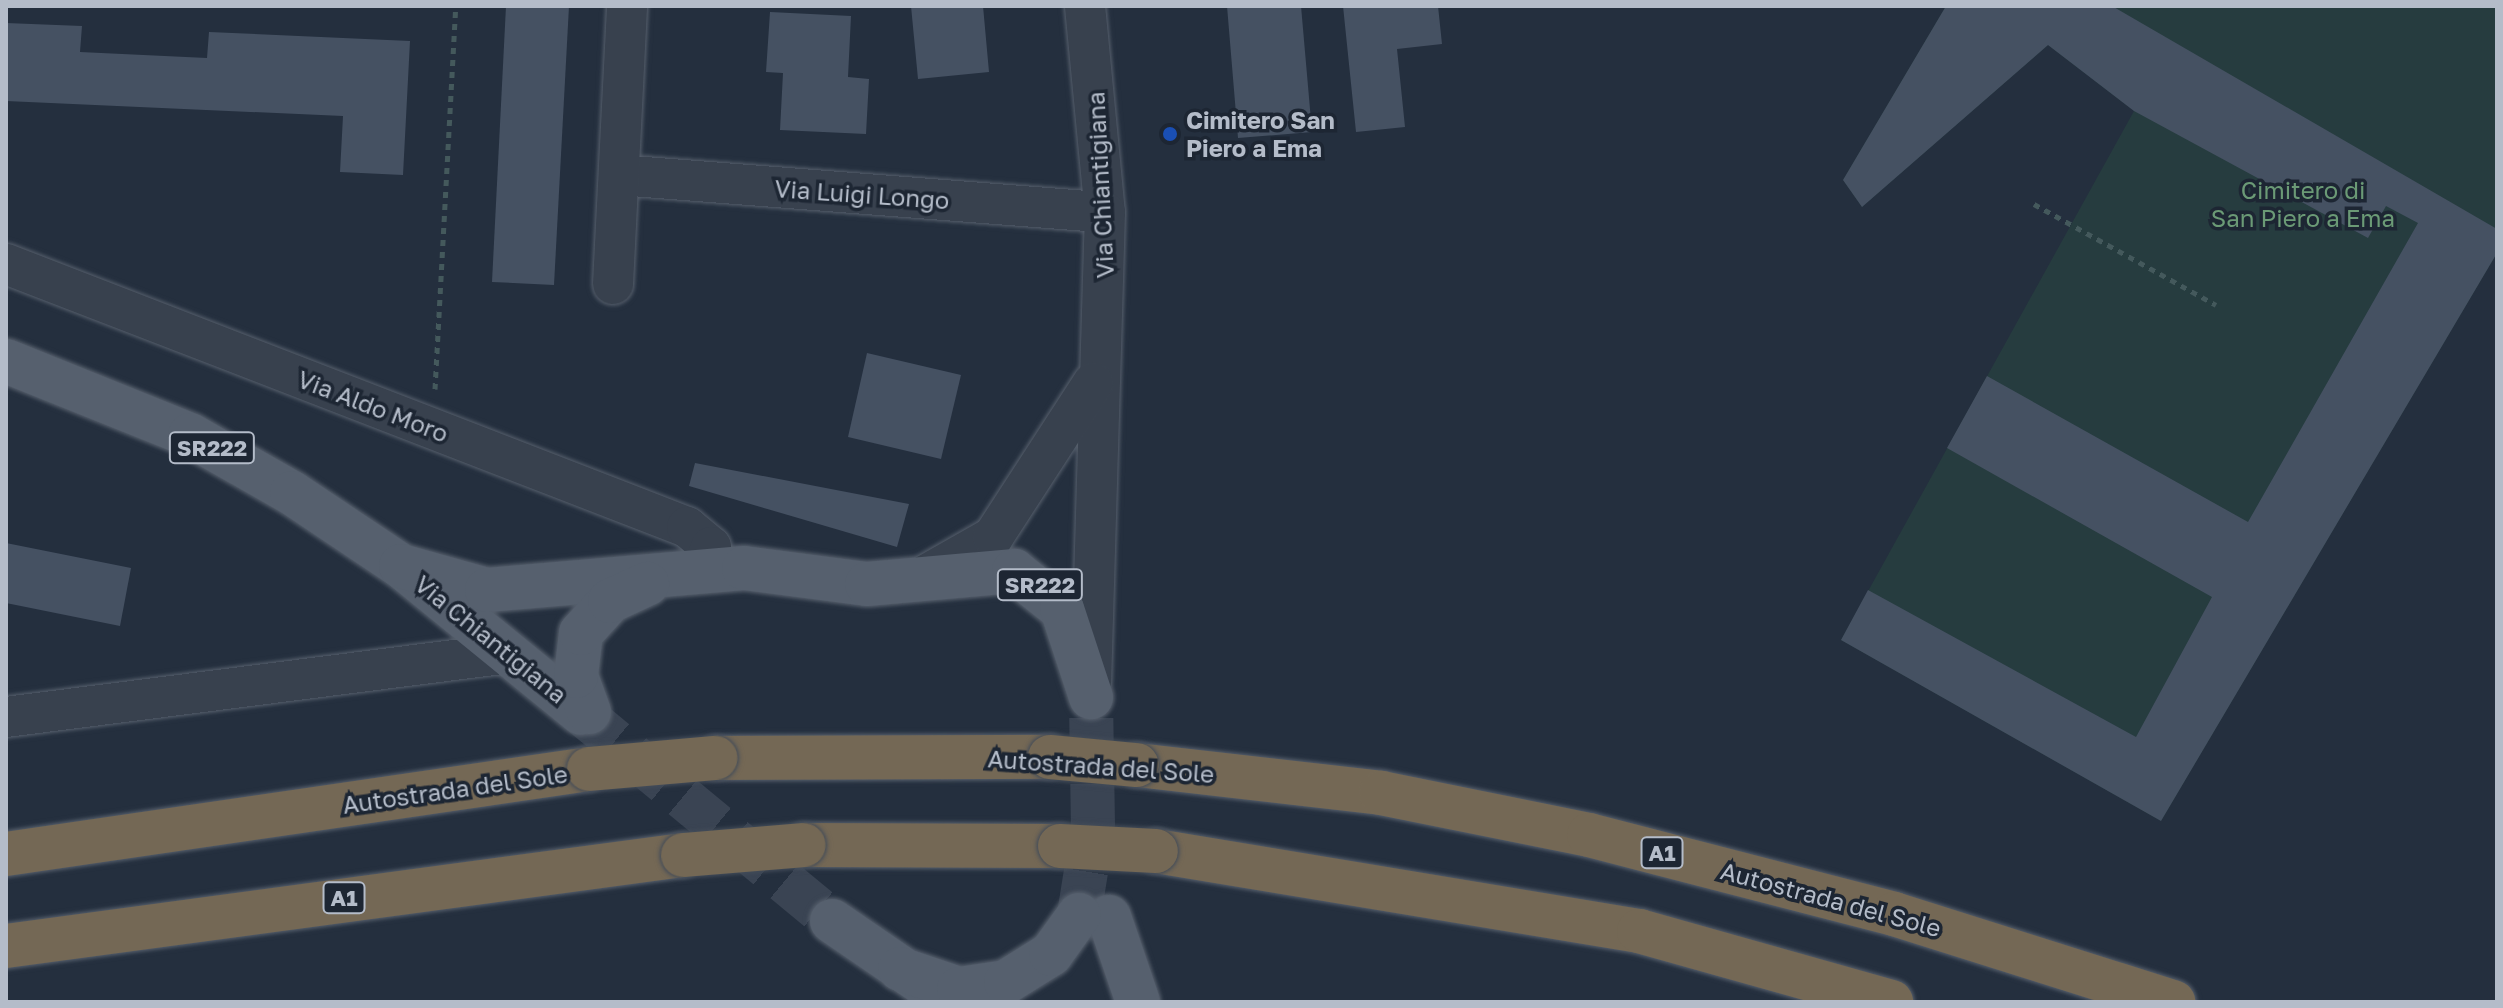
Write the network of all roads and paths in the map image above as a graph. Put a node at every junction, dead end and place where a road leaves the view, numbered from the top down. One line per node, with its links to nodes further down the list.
1 (456, 6): 12 (path)
2 (627, 6): 4 (street)
3 (1085, 6): 6 (street, Via Chiantigiana)
4 (619, 175): 6 (street, Via Luigi Longo); 8 (street)
5 (2034, 204): 9 (path)
6 (1105, 212): 11 (street, Via Chiantigiana)
7 (6, 264): 12 (street, Via Aldo Moro)
8 (613, 284)
9 (2216, 305)
10 (6, 361): 13 (main road, Via Chiantigiana / SR222)
11 (1100, 365): 15 (street, Via Chiantigiana); 17 (street, Via Chiantigiana)
12 (433, 430): 14 (street, Via Aldo Moro)
13 (401, 566): 14 (main road, Via Chiantigiana / SR222); 16 (main road, Via Chiantigiana / SR222)
14 (691, 570): 15 (main road, Via Chiantigiana / SR222); 16 (main road, Via Chiantigiana / SR222)
15 (917, 579): 17 (main road, Via Chiantigiana / SR222)
16 (509, 653): 18 (street)
17 (1091, 697)
18 (6, 717)
19 (6, 854): 26 (highway, Autostrada del Sole / A1, bridge)
20 (832, 921): 22 (main road)
21 (6, 946): 25 (highway, A1, bridge)
22 (913, 985): 23 (main road); 24 (main road)
23 (953, 1002)
24 (1138, 1002)
25 (1891, 1002)
26 (2173, 1002)

